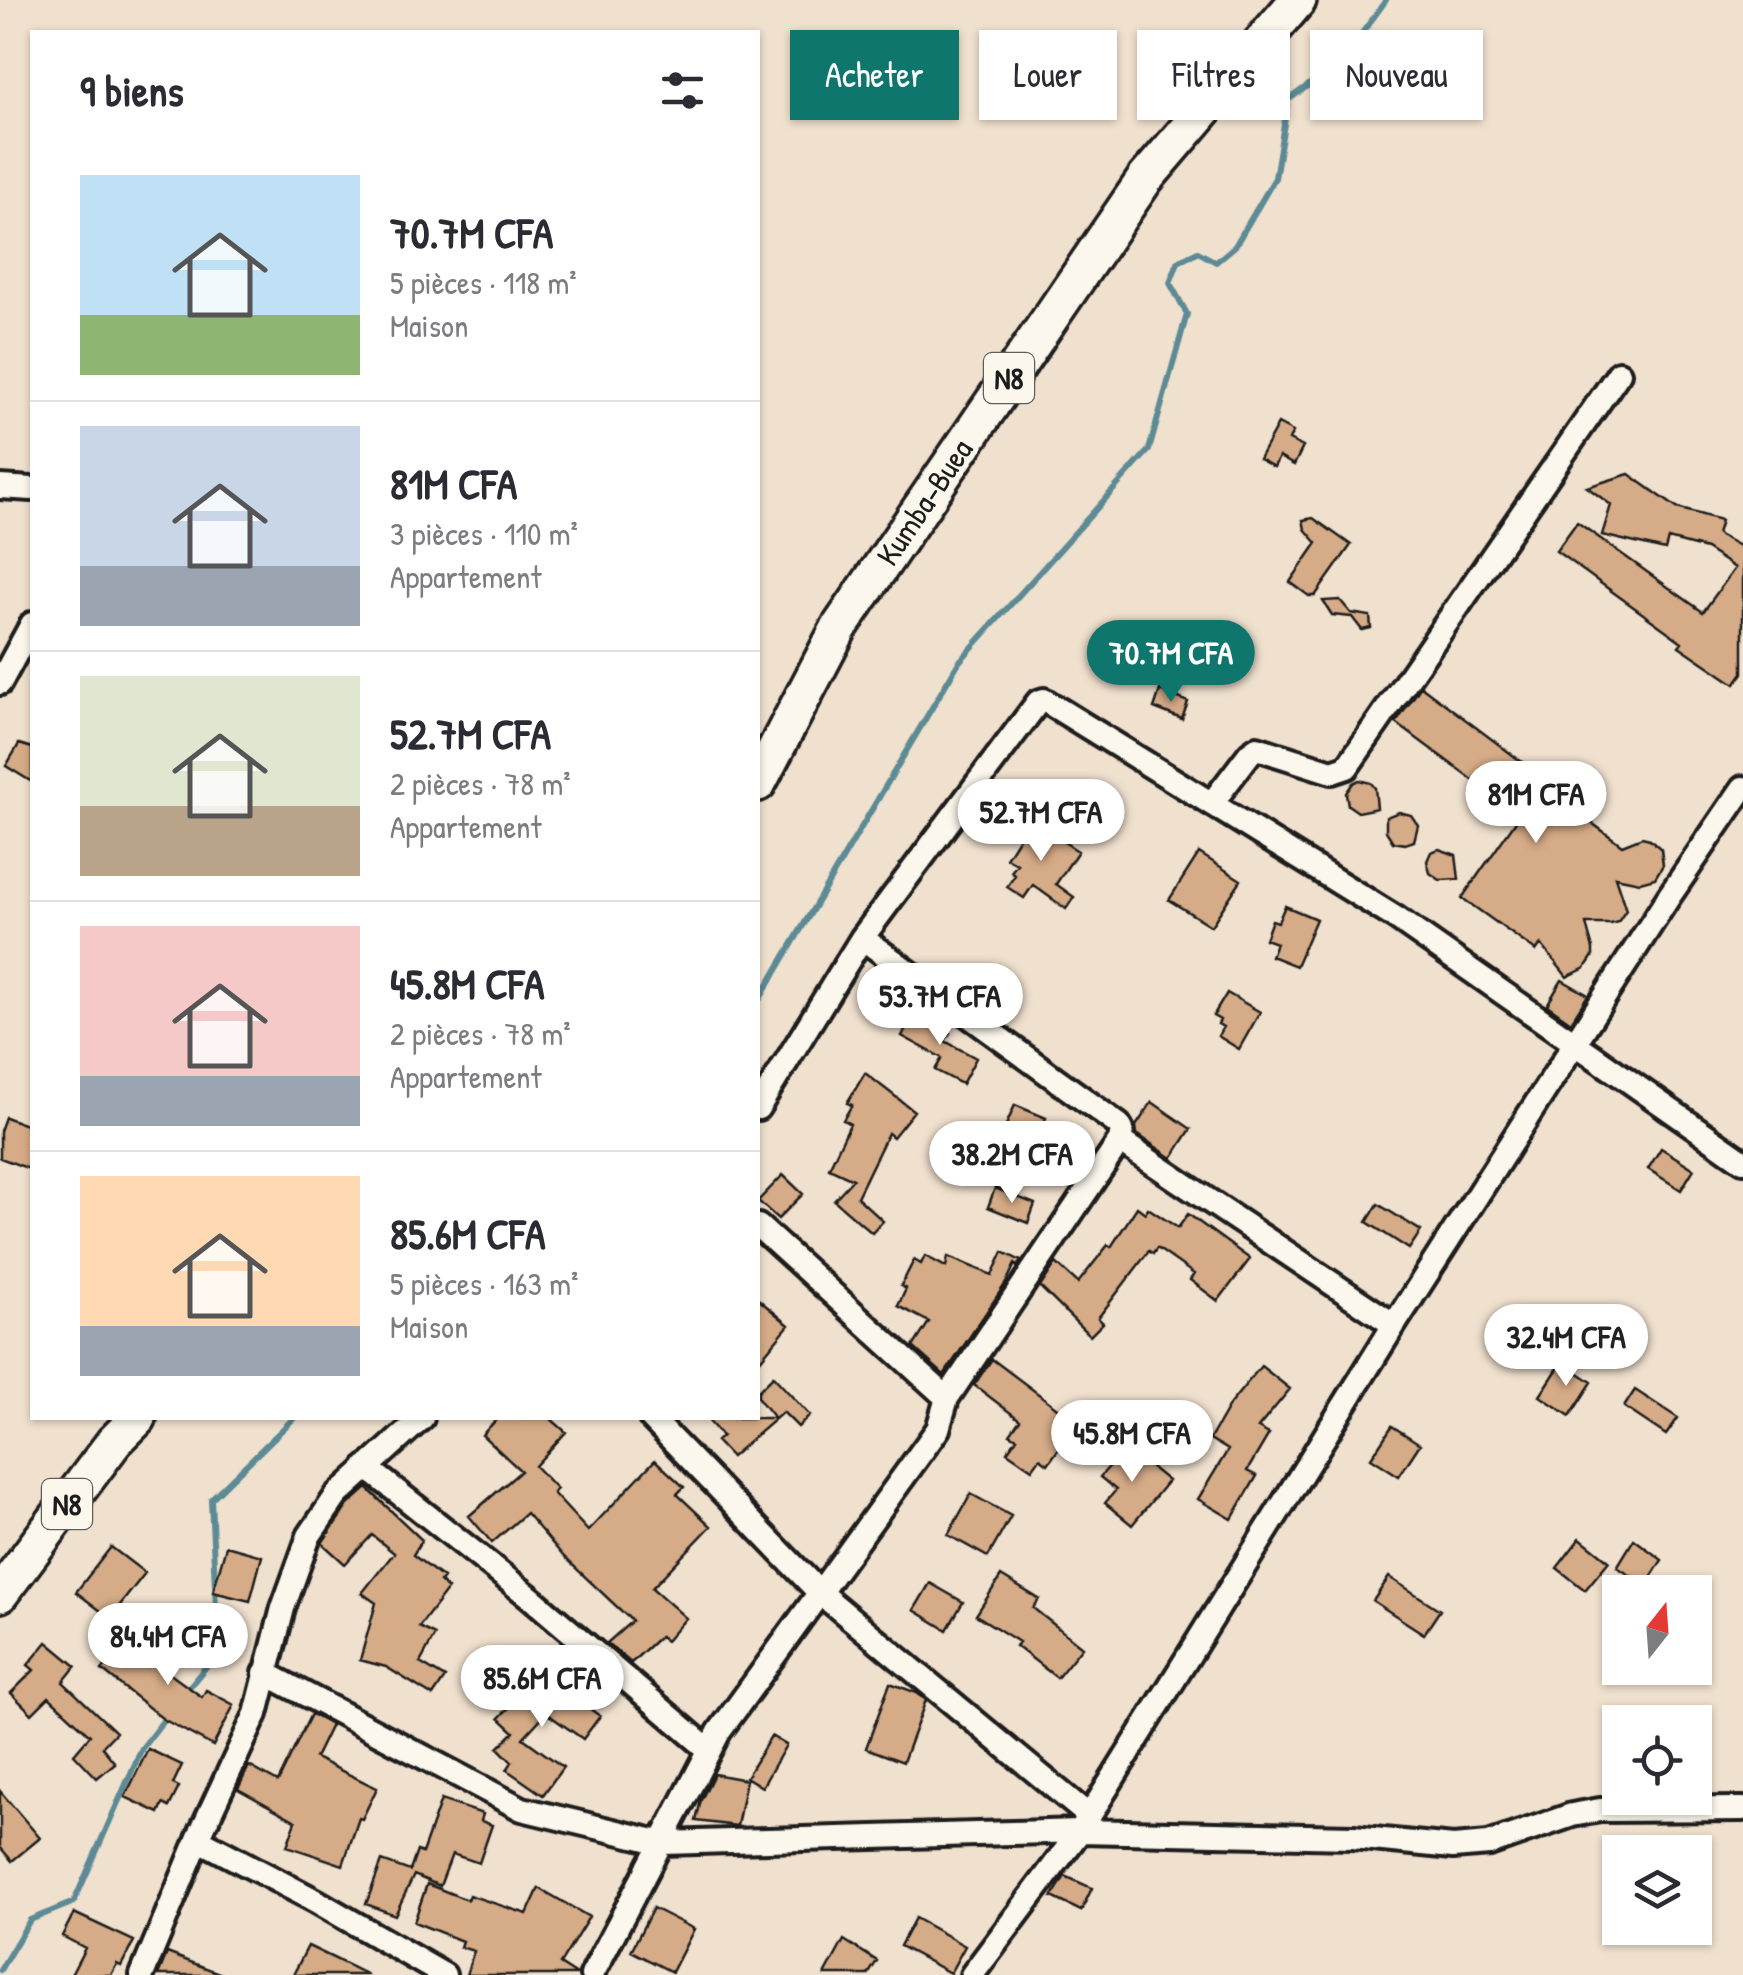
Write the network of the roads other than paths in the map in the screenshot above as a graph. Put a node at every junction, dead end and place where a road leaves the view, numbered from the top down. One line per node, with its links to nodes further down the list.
1 (1298, 0): 7 (highway, Kumba-Buea / N8)
2 (1619, 373): 9 (street)
3 (0, 487): 4 (street)
4 (30, 489)
5 (30, 628): 6 (street)
6 (0, 683)
7 (760, 779)
8 (1743, 788): 11 (street)
9 (1212, 803): 10 (street); 11 (street)
10 (862, 938): 12 (street); 13 (street)
11 (1576, 1042): 14 (street); 16 (street)
12 (760, 1105)
13 (1120, 1141): 16 (street); 17 (street)
14 (1743, 1160)
15 (760, 1228): 17 (street)
16 (1394, 1325): 27 (street)
17 (948, 1398): 22 (street)
18 (136, 1420): 23 (highway, N8)
19 (420, 1420): 21 (street)
20 (652, 1420): 22 (street)
21 (366, 1467): 24 (street); 25 (street)
22 (820, 1593): 25 (street); 27 (street)
23 (0, 1594)
24 (265, 1673): 28 (street); 29 (street)
25 (708, 1749): 29 (street)
26 (1743, 1809): 27 (street)
27 (1084, 1824): 29 (street); 33 (street)
28 (198, 1839): 30 (street); 31 (street)
29 (663, 1843): 32 (street)
30 (142, 1975)
31 (444, 1975)
32 (592, 1975)
33 (972, 1975)

